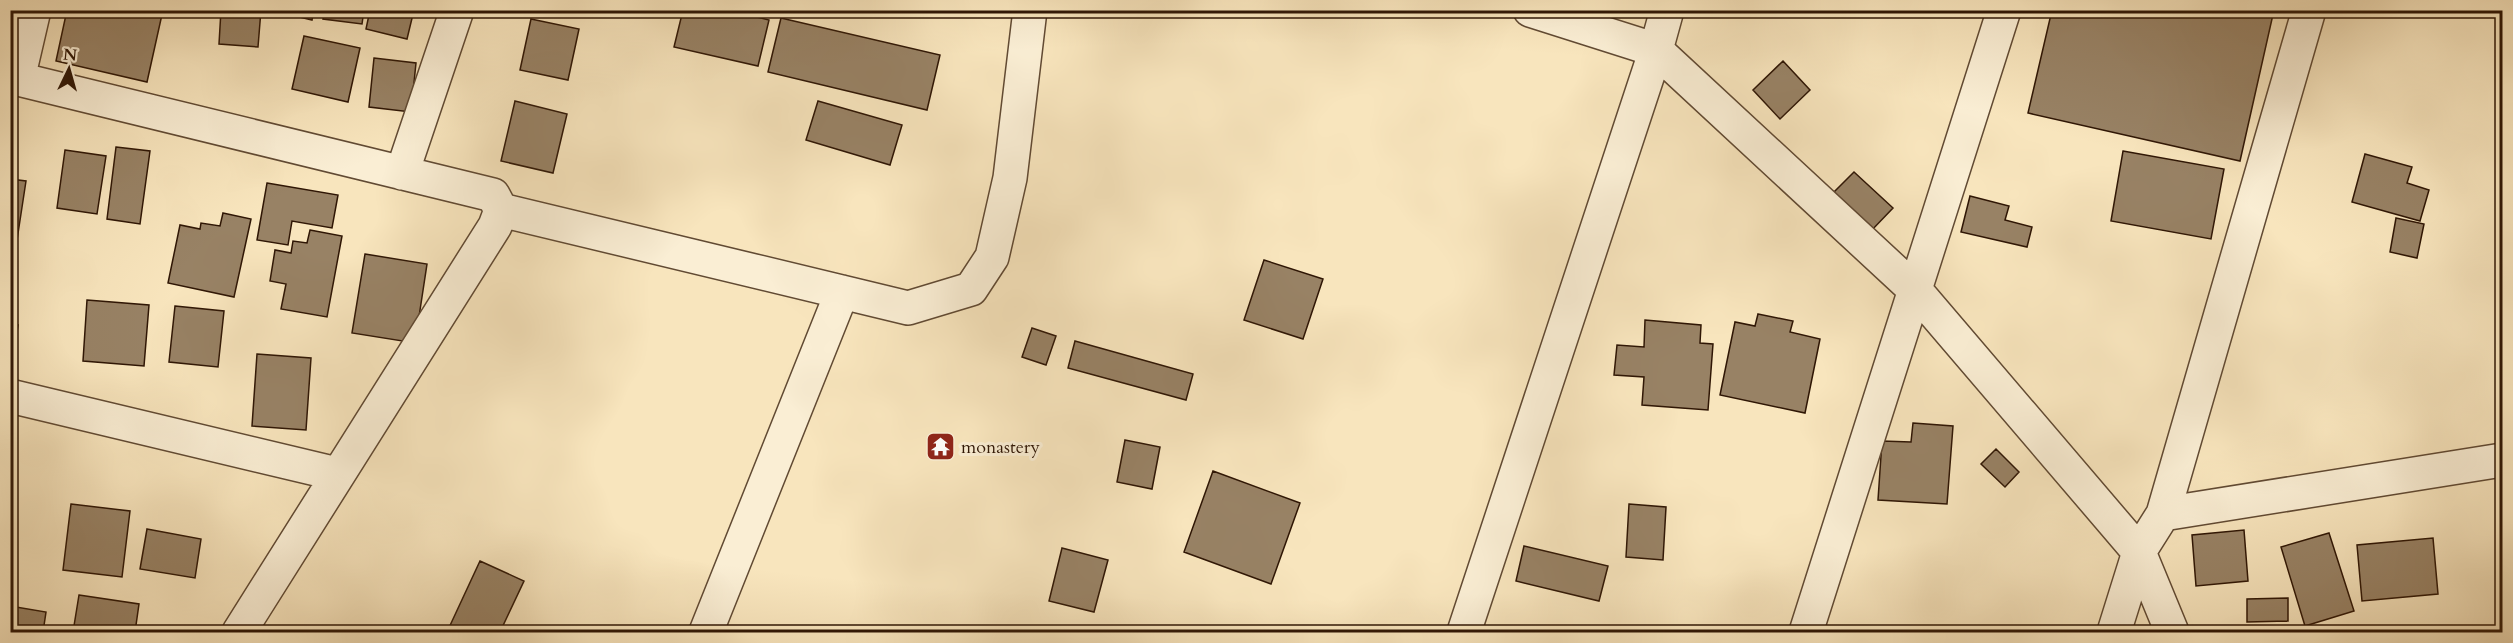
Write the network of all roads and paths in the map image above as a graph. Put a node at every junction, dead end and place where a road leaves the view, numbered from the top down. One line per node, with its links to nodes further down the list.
1 (34, 10): 9 (street)
2 (457, 10): 10 (street)
3 (1030, 10): 13 (street)
4 (1530, 10): 8 (street)
5 (1667, 10): 8 (street)
6 (2004, 10): 12 (street)
7 (2308, 10): 17 (street)
8 (1656, 50): 12 (street); 21 (street)
9 (14, 78): 10 (street)
10 (402, 173): 11 (street)
11 (501, 210): 13 (street); 16 (street)
12 (1916, 291): 18 (street); 22 (street)
13 (842, 292): 20 (street)
14 (10, 396): 16 (street)
15 (2502, 460): 17 (street)
16 (337, 474): 19 (street)
17 (2163, 514): 18 (street)
18 (2139, 552): 23 (street); 24 (street)
19 (239, 633)
20 (706, 633)
21 (1464, 633)
22 (1806, 633)
23 (2114, 633)
24 (2172, 633)

